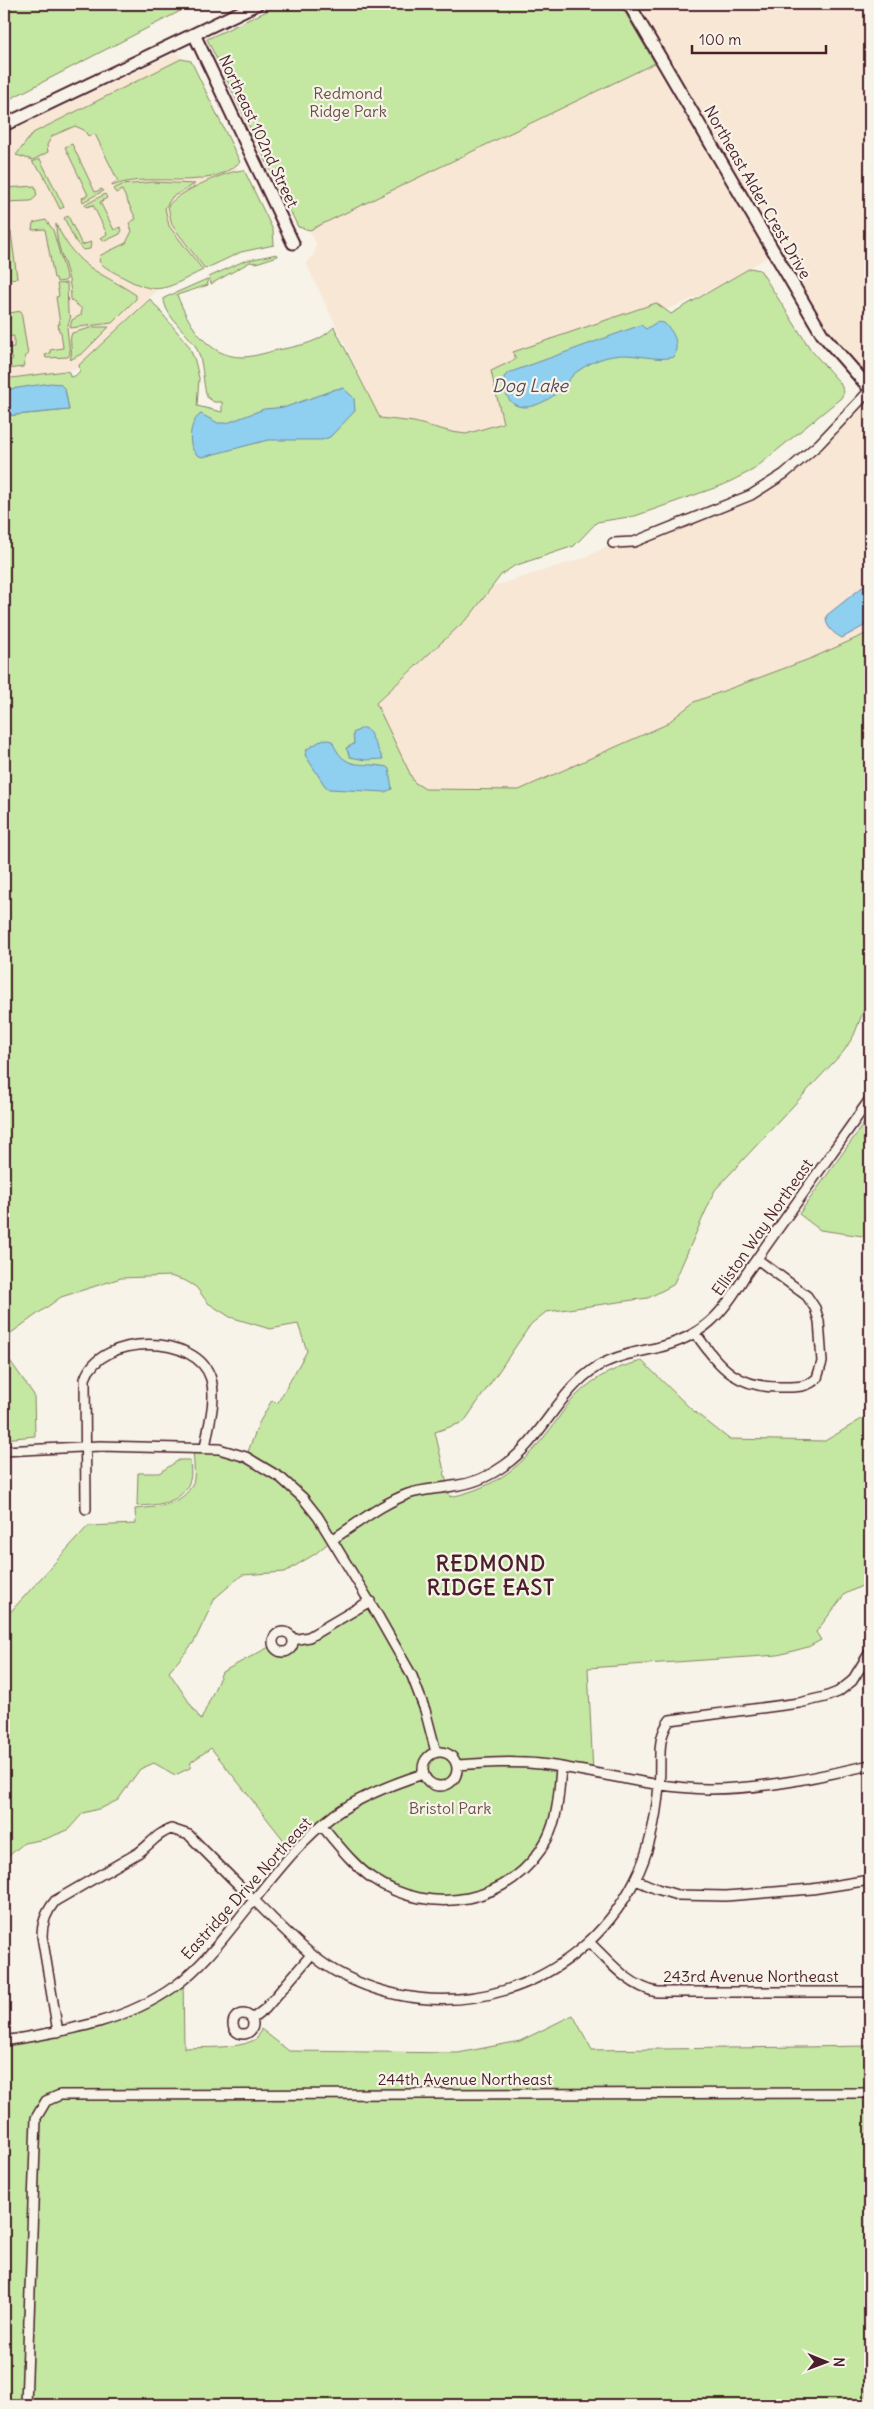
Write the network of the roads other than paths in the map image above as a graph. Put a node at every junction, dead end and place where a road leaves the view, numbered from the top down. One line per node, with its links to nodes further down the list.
1 (257, 4): 3 (street)
2 (629, 4): 6 (street, Northeast Alder Crest Drive)
3 (194, 34): 4 (street); 5 (street, Northeast 102nd Street)
4 (4, 125)
5 (293, 243)
6 (870, 389): 7 (street)
7 (613, 543)
8 (870, 1099): 9 (street, Elliston Way Northeast)
9 (757, 1259): 10 (street, Elliston Way Northeast); 10 (street)
10 (696, 1334): 15 (street, Elliston Way Northeast)
11 (85, 1447): 12 (street); 12 (street); 13 (street); 14 (street)
12 (204, 1448): 15 (street)
13 (4, 1451)
14 (86, 1508)
15 (333, 1539): 16 (street)
16 (370, 1601): 17 (street); 19 (street)
17 (293, 1640)
18 (870, 1652): 24 (street)
19 (436, 1752): 21 (street); 23 (street)
20 (870, 1765): 24 (street)
21 (457, 1766): 22 (street); 23 (street)
22 (561, 1768): 24 (street); 25 (street)
23 (423, 1774): 25 (street, Eastridge Drive Northeast)
24 (660, 1784): 26 (street)
25 (322, 1826): 28 (street, Eastridge Drive Northeast)
26 (636, 1880): 27 (street); 29 (street)
27 (870, 1880)
28 (254, 1900): 30 (street); 33 (street, Eastridge Drive Northeast); 33 (street)
29 (589, 1942): 30 (street); 31 (street, 243rd Avenue Northeast)
30 (311, 1955): 32 (street)
31 (870, 1992)
32 (252, 2019)
33 (58, 2032): 34 (street, Eastridge Drive Northeast)
34 (4, 2041)
35 (870, 2093): 36 (street, 244th Avenue Northeast)
36 (26, 2405)

